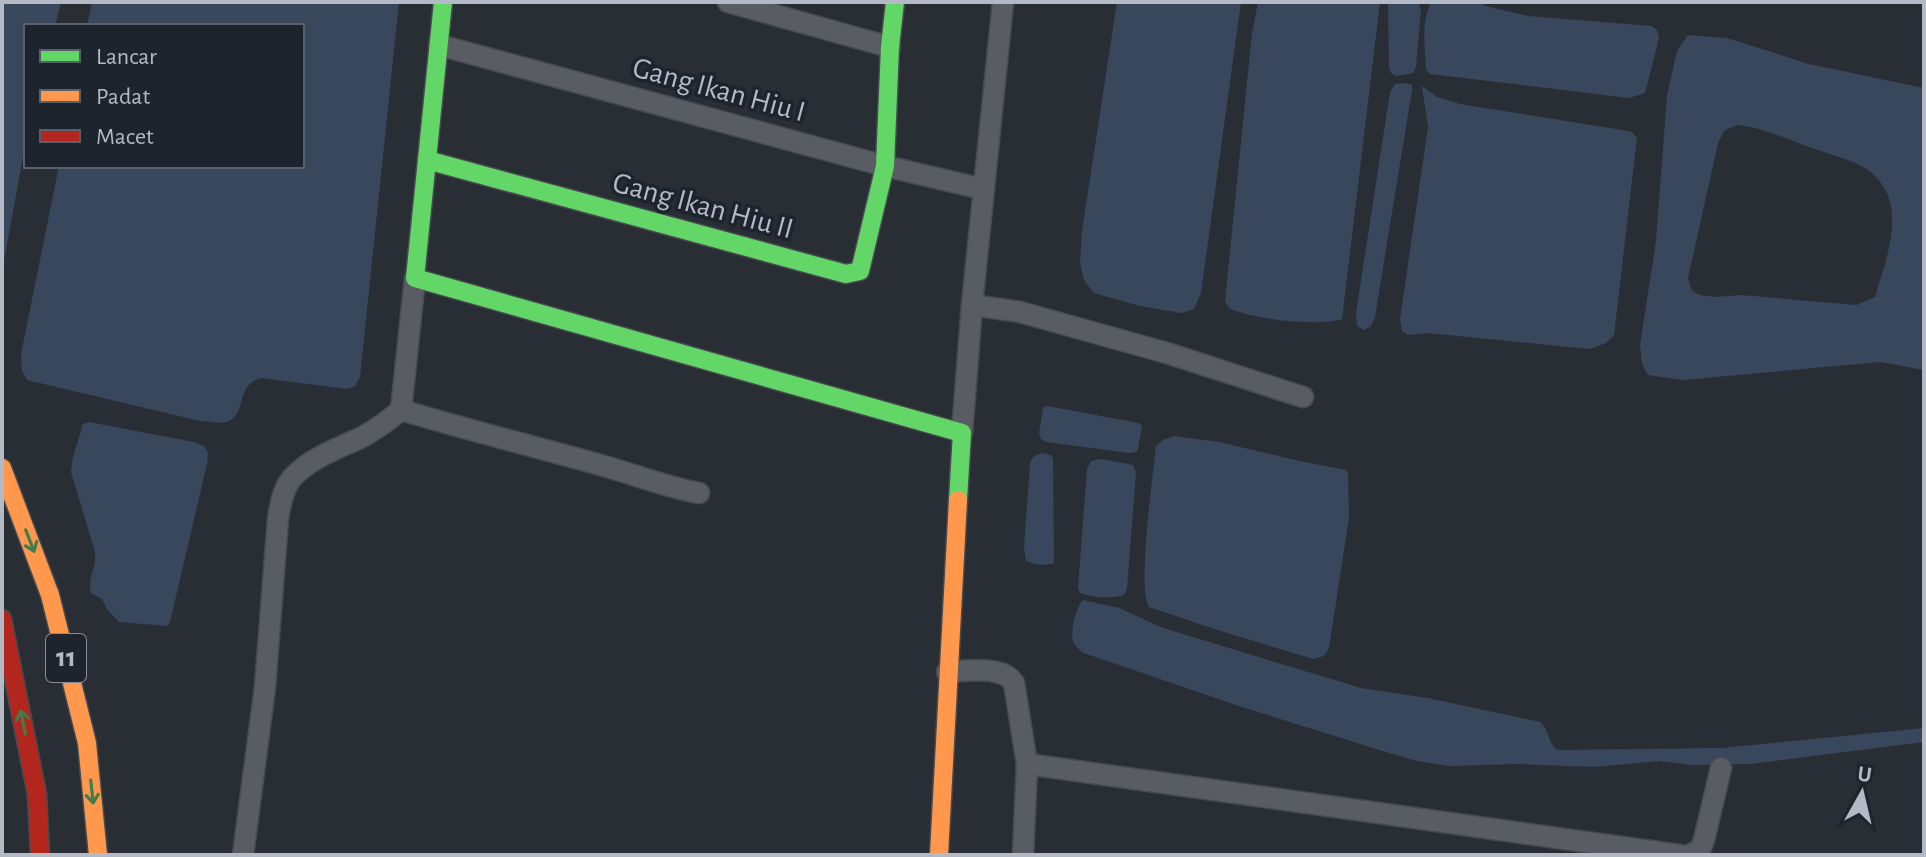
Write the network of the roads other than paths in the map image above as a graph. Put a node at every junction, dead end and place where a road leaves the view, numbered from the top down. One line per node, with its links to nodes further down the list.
1 (443, 2): 5 (main road)
2 (728, 2): 6 (street)
3 (895, 2): 6 (main road)
4 (1003, 2): 9 (street)
5 (439, 45): 7 (main road); 8 (street, Gang Ikan Hiu I)
6 (890, 47): 8 (main road)
7 (427, 160): 8 (main road, Gang Ikan Hiu II); 10 (main road)
8 (885, 166): 9 (street, Gang Ikan Hiu I)
9 (983, 189): 11 (street)
10 (415, 278): 13 (street); 14 (main road)
11 (972, 305): 12 (street); 14 (street)
12 (1303, 397)
13 (401, 410): 16 (street); 23 (street)
14 (962, 433): 18 (main road)
15 (2, 468): 22 (main road, 11, one-way to 22)
16 (699, 493)
17 (2, 619): 21 (main road, 11, one-way to 17)
18 (947, 672): 19 (street); 24 (main road)
19 (1027, 764): 25 (street); 26 (street)
20 (1721, 768): 27 (street)
21 (40, 855)
22 (98, 855)
23 (243, 855)
24 (939, 855)
25 (1023, 855)
26 (1679, 855)
27 (1689, 855)

